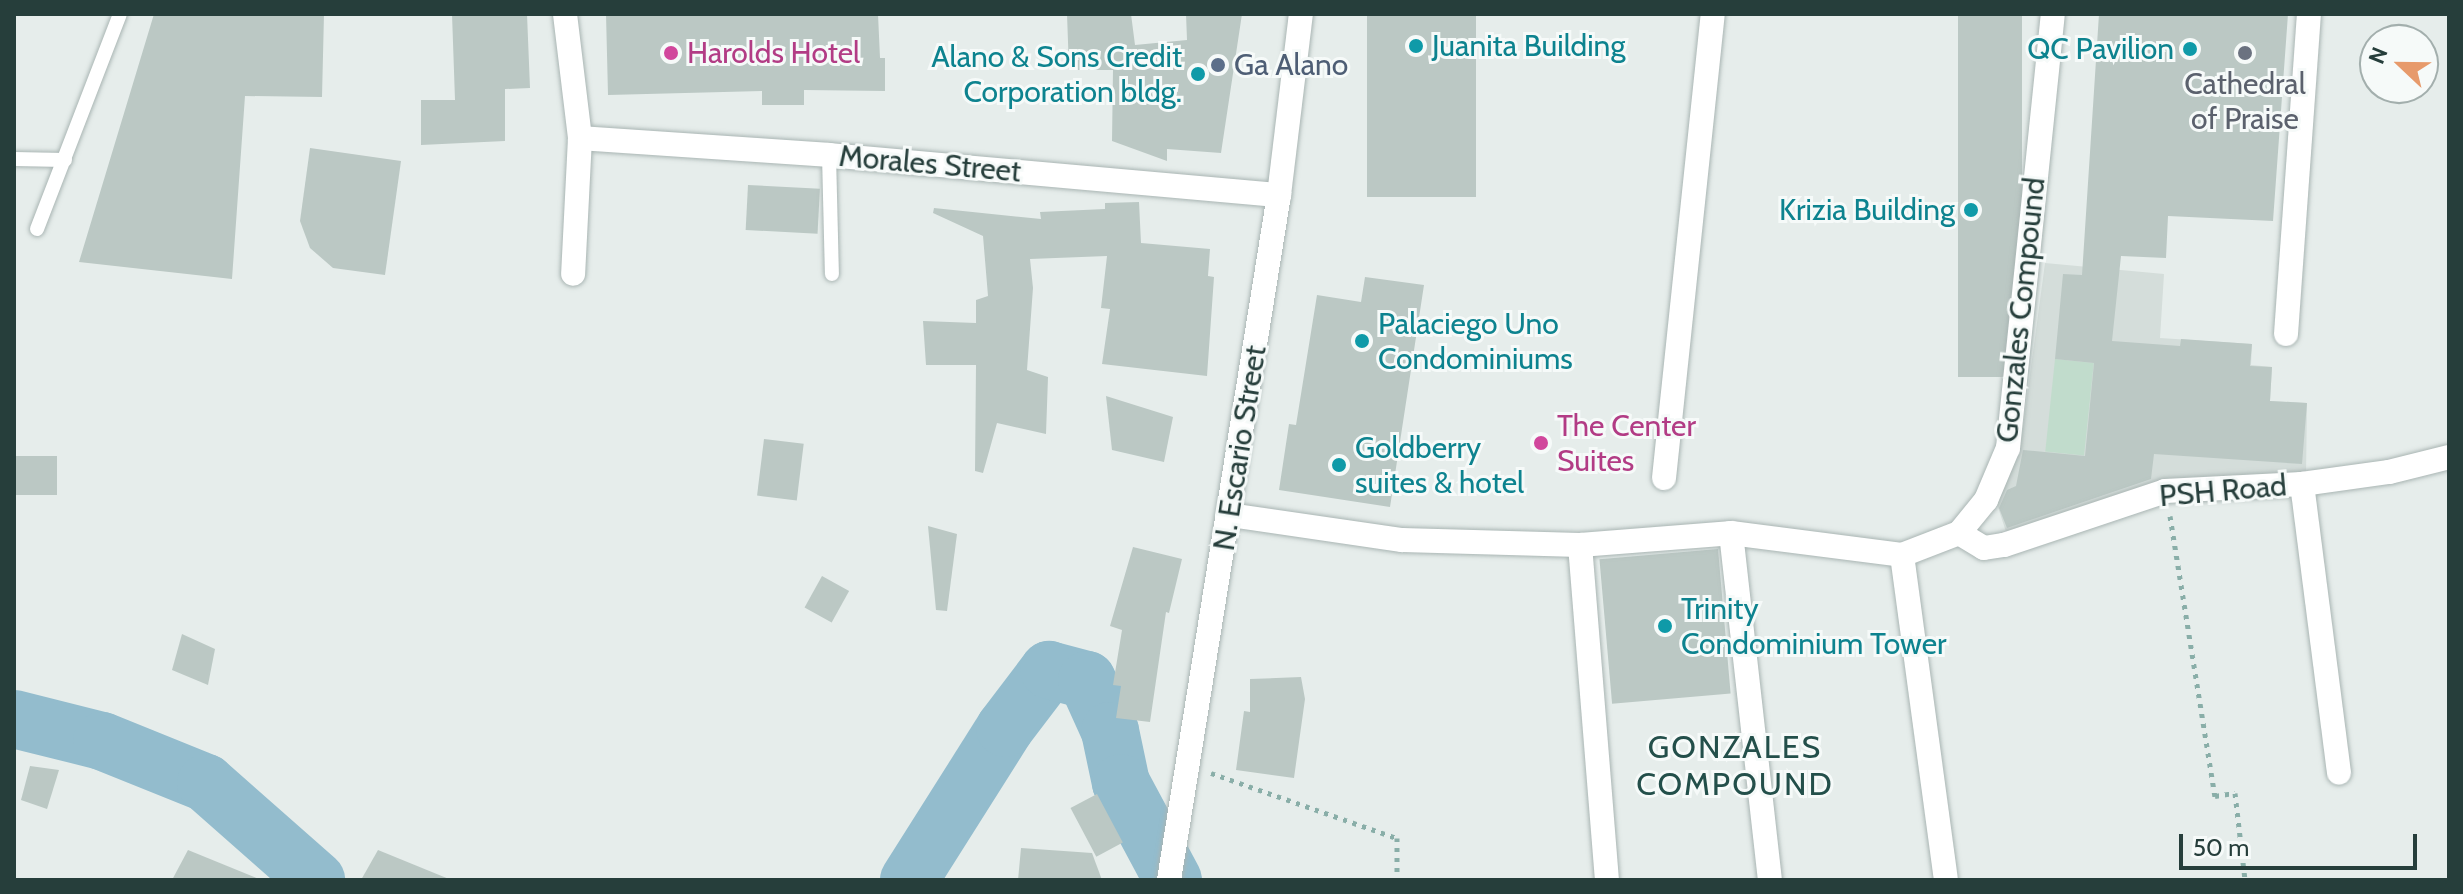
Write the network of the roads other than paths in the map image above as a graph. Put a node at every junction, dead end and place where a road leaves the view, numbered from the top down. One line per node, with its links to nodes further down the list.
1 (120, 14): 10 (lane)
2 (565, 14): 7 (street)
3 (1301, 14): 11 (street, N. Escario Street)
4 (1713, 14): 17 (street)
5 (2053, 14): 21 (street, Gonzales Compound)
6 (2309, 14): 15 (street)
7 (580, 138): 8 (street, Morales Street); 13 (street)
8 (829, 155): 11 (street, Morales Street); 14 (lane)
9 (14, 159): 10 (lane)
10 (65, 160): 12 (lane)
11 (1279, 195): 19 (street, N. Escario Street)
12 (37, 229)
13 (573, 274)
14 (832, 274)
15 (2286, 334)
16 (2449, 457): 18 (street, PSH Road)
17 (1664, 478)
18 (2302, 484): 21 (street, PSH Road); 24 (street)
19 (1230, 515): 22 (street, Gonzales Compound); 25 (street, N. Escario Street)
20 (1731, 533): 22 (street, Gonzales Compound); 23 (street, Gonzales Compound); 27 (street)
21 (1959, 533): 23 (street, Gonzales Compound)
22 (1580, 545): 26 (street)
23 (1902, 555): 28 (street)
24 (2339, 773)
25 (1169, 880)
26 (1607, 880)
27 (1770, 880)
28 (1946, 880)

